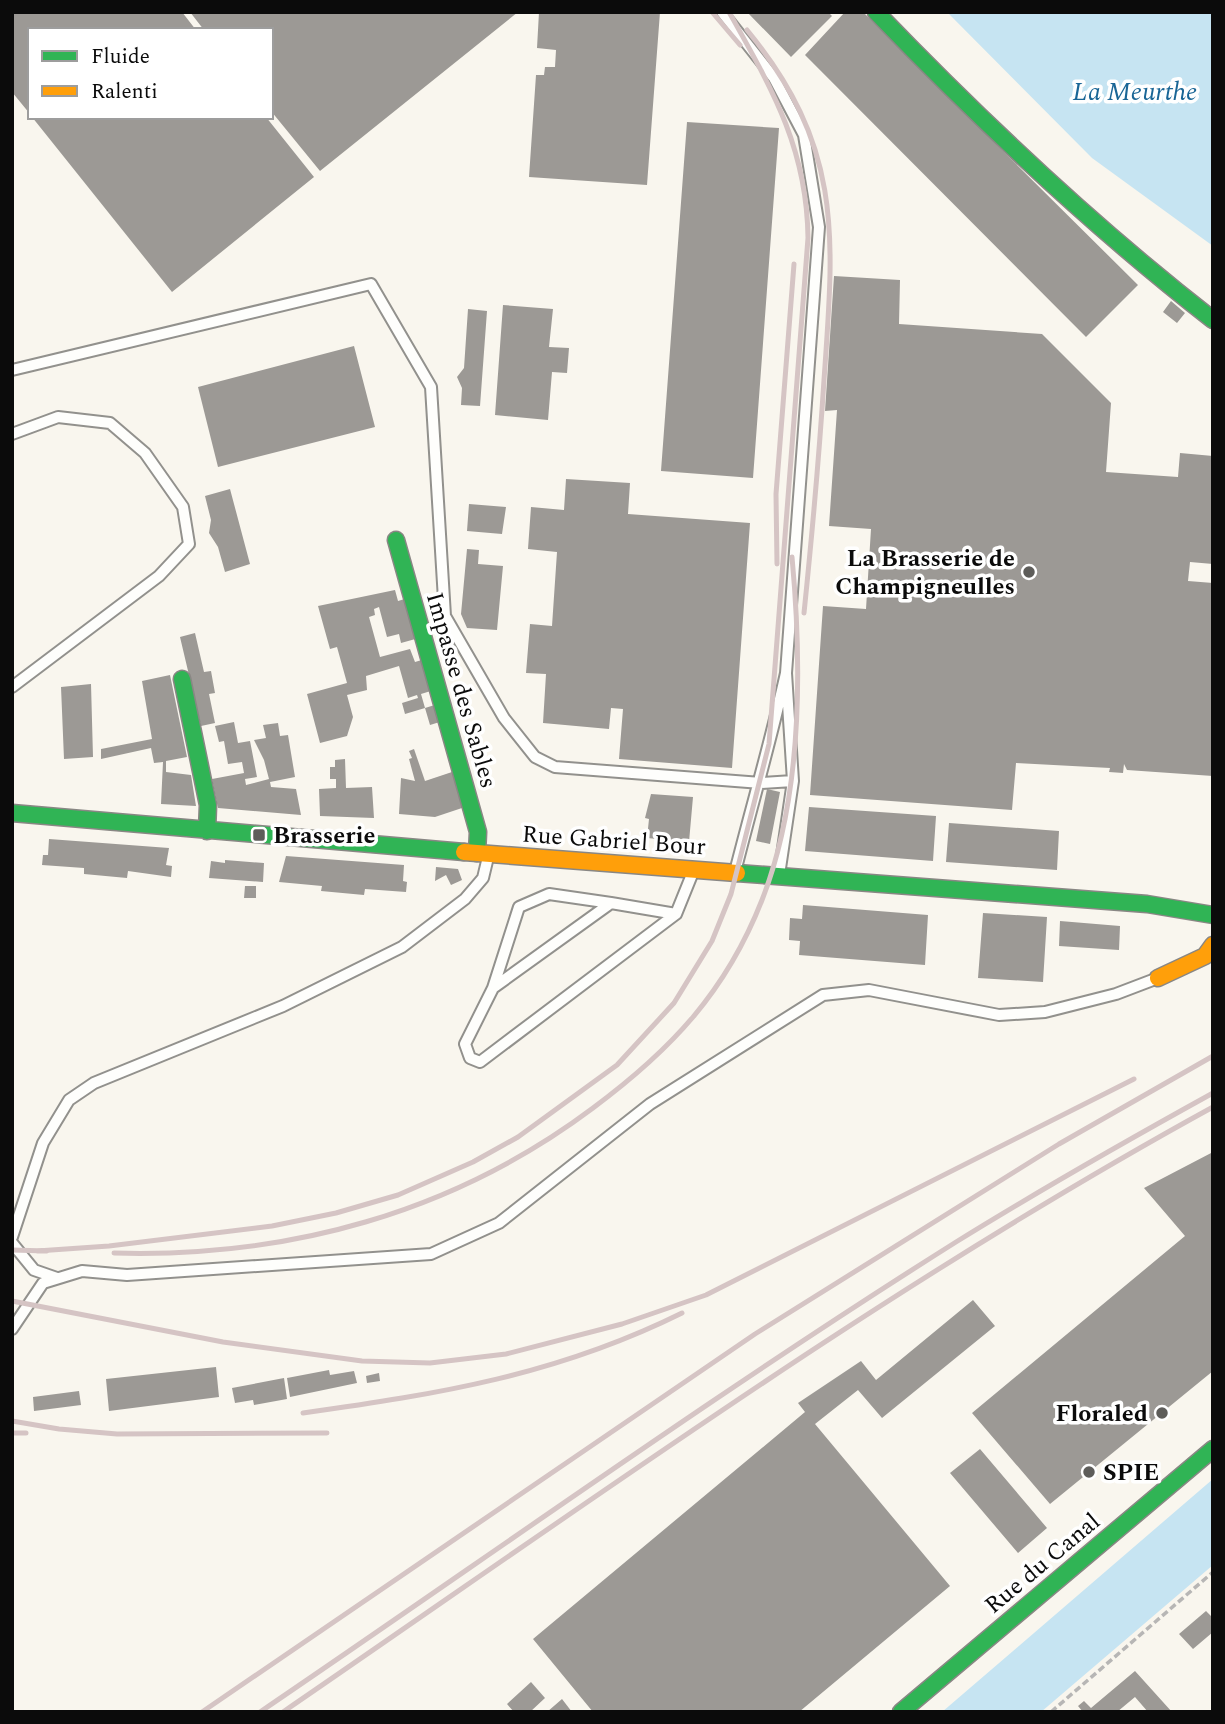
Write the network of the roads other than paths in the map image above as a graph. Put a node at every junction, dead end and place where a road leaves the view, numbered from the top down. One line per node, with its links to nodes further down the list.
1 (722, 12): 7 (lane)
2 (876, 12): 3 (street)
3 (1213, 320)
4 (12, 370): 11 (lane)
5 (12, 434): 9 (lane)
6 (396, 540): 14 (street, Impasse des Sables)
7 (786, 673): 10 (lane); 11 (lane)
8 (182, 679): 13 (street)
9 (12, 687)
10 (793, 781): 11 (lane); 17 (lane)
11 (757, 782): 16 (lane)
12 (12, 813): 13 (street, Rue Gabriel Bour)
13 (207, 831): 14 (street, Rue Gabriel Bour)
14 (483, 854): 15 (street, Rue Gabriel Bour); 24 (lane)
15 (694, 869): 16 (street, Rue Gabriel Bour); 19 (lane)
16 (735, 872): 17 (street, Rue Gabriel Bour)
17 (779, 875): 20 (street, Rue Gabriel Bour)
18 (611, 903): 19 (lane); 23 (lane); 23 (lane)
19 (676, 914): 23 (lane)
20 (1213, 915)
21 (1213, 945): 22 (street)
22 (1158, 978): 26 (lane)
23 (493, 988)
24 (12, 1237)
25 (12, 1243): 26 (lane)
26 (57, 1278): 27 (lane)
27 (12, 1329)
28 (1213, 1450): 29 (street, Rue du Canal)
29 (901, 1712)

